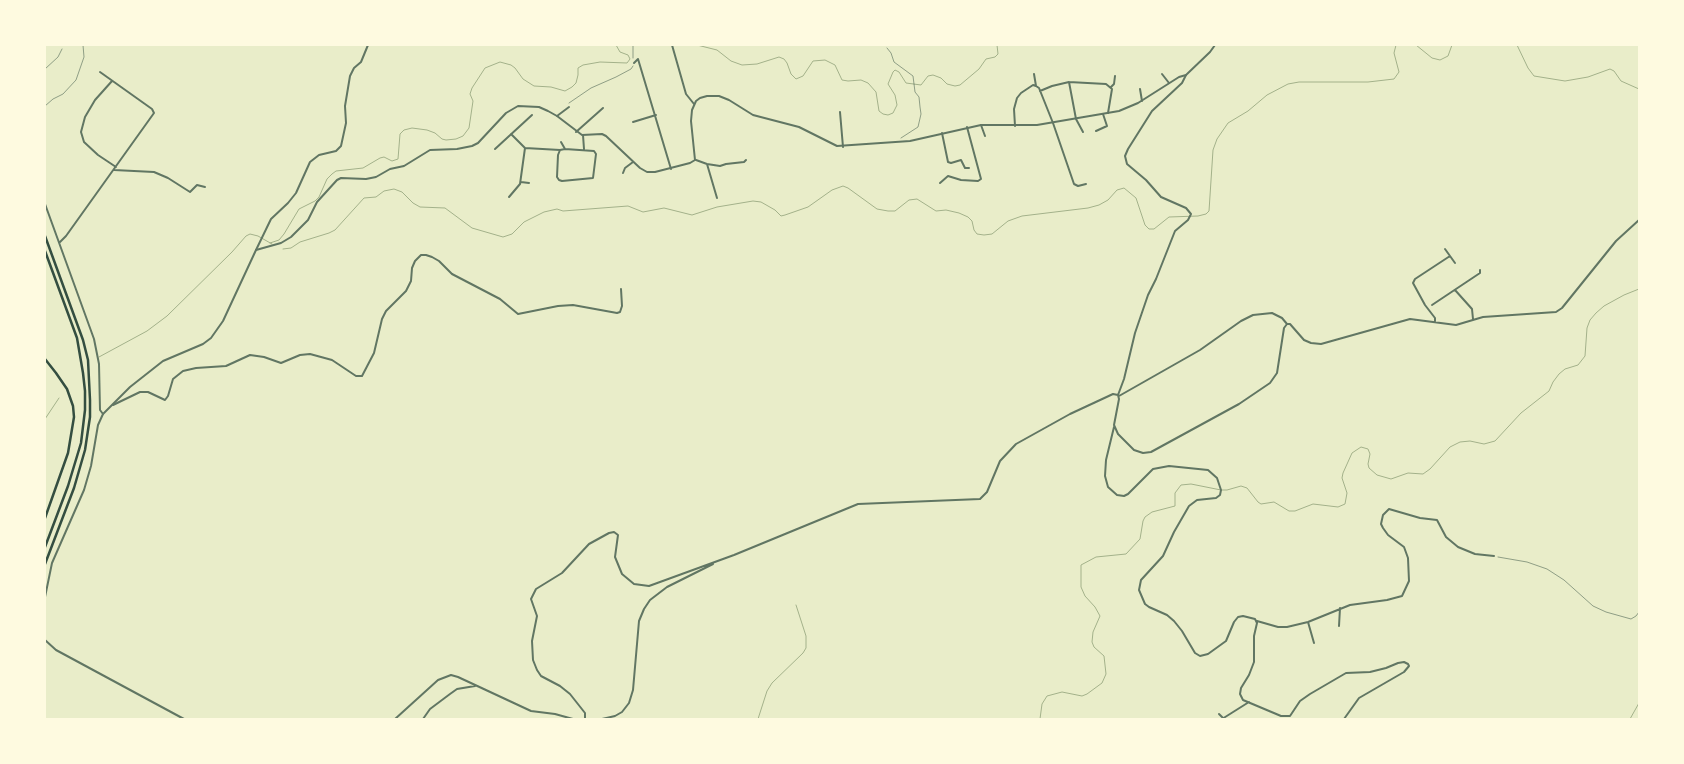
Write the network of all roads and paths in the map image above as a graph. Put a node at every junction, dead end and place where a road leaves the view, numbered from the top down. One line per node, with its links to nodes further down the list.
1 (83, 45): 24 (path)
2 (368, 45): 76 (street)
3 (633, 45): 8 (path)
4 (672, 45): 23 (street)
5 (1215, 45): 14 (street)
6 (887, 48): 47 (path)
7 (62, 49): 9 (path)
8 (634, 63): 25 (path); 31 (street)
9 (45, 69)
10 (100, 72): 15 (street)
11 (1034, 74): 18 (street)
12 (1162, 74): 17 (street)
13 (1115, 76): 19 (street)
14 (1186, 76): 17 (street); 88 (street)
15 (112, 81): 60 (street); 60 (street)
16 (1069, 82): 19 (street); 21 (street); 33 (street)
17 (1169, 83): 22 (street)
18 (1036, 86): 21 (street); 37 (street)
19 (1111, 87): 28 (street)
20 (1140, 89): 22 (street)
21 (1040, 92): 35 (street)
22 (1142, 101): 28 (street)
23 (694, 104): 48 (street); 56 (street)
24 (45, 106)
25 (568, 106): 32 (street)
26 (603, 108): 40 (street)
27 (840, 112): 48 (street)
28 (1108, 113): 29 (street)
29 (1104, 114): 33 (street); 39 (street)
30 (532, 115): 43 (street)
31 (656, 115): 34 (street); 62 (street)
32 (557, 116): 40 (street); 76 (street)
33 (1076, 119): 35 (street); 41 (street)
34 (633, 122)
35 (1053, 123): 37 (street); 67 (street)
36 (981, 125): 37 (street); 38 (street); 45 (street)
37 (1015, 126)
38 (967, 128): 42 (street); 66 (street)
39 (1096, 131)
40 (576, 132): 44 (street)
41 (1083, 132)
42 (942, 133): 47 (street); 61 (street)
43 (510, 134): 49 (street); 50 (street)
44 (584, 135): 52 (street); 58 (street)
45 (985, 136)
46 (561, 142): 51 (street)
47 (898, 142): 48 (street)
48 (843, 147)
49 (525, 148): 53 (street); 64 (street)
50 (495, 149)
51 (565, 149): 52 (street); 53 (street)
52 (584, 149): 55 (street)
53 (560, 150): 55 (street)
54 (599, 150): 55 (street)
55 (594, 151)
56 (695, 160): 59 (street); 62 (street)
57 (746, 160): 59 (street)
58 (634, 162): 62 (street); 63 (street)
59 (707, 164): 70 (street)
60 (115, 168): 68 (street); 74 (street)
61 (969, 168)
62 (671, 169)
63 (624, 173)
64 (521, 182): 65 (street); 69 (street)
65 (529, 183)
66 (940, 183)
67 (1086, 184)
68 (205, 187)
69 (509, 197)
70 (717, 198)
71 (45, 204): 74 (street)
72 (1639, 220): 84 (street)
73 (45, 236): 96 (main road)
74 (60, 242): 90 (street)
75 (1445, 248): 78 (street)
76 (256, 250): 89 (street)
77 (45, 251): 93 (main road)
78 (1450, 256): 79 (street); 85 (street)
79 (1455, 263)
80 (1480, 270): 82 (street)
81 (621, 289): 89 (street)
82 (1455, 290): 83 (street); 84 (street)
83 (1432, 306)
84 (1473, 319): 85 (street)
85 (1435, 322): 86 (street)
86 (1287, 324): 88 (street); 91 (street)
87 (45, 359): 92 (main road)
88 (1118, 395): 91 (street); 95 (street)
89 (114, 405): 90 (street)
90 (103, 414): 97 (street)
91 (1114, 425): 100 (street)
92 (45, 518)
93 (45, 547)
94 (1494, 556): 98 (street); 99 (path)
95 (722, 559): 112 (street); 113 (street)
96 (45, 564)
97 (45, 597)
98 (1340, 608): 101 (street); 102 (street)
99 (1639, 612)
100 (1257, 621): 101 (street); 106 (street)
101 (1308, 622): 104 (street)
102 (1339, 626)
103 (45, 640): 108 (street)
104 (1314, 643)
105 (477, 686): 109 (street); 110 (street); 111 (street)
106 (1249, 702): 114 (street); 115 (street)
107 (1219, 714): 114 (street)
108 (184, 719)
109 (395, 719)
110 (423, 719)
111 (574, 719)
112 (585, 719)
113 (602, 719)
114 (1222, 719)
115 (1344, 719)

